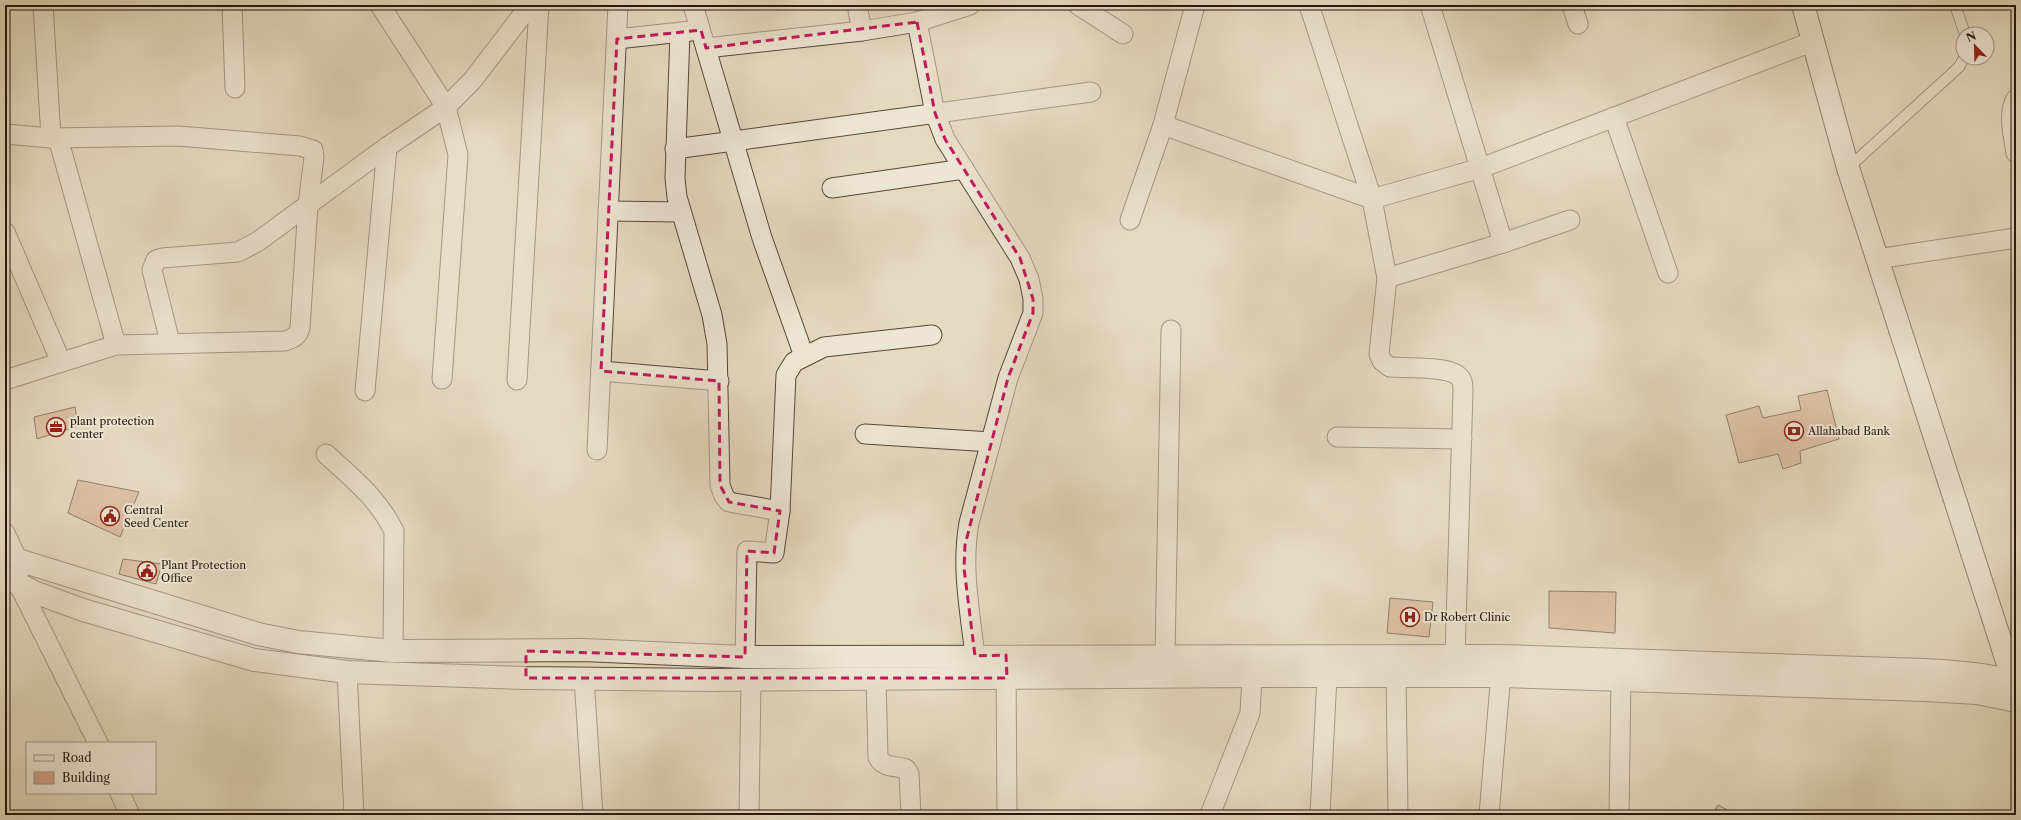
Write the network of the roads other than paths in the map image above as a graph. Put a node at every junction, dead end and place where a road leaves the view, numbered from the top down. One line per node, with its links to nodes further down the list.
1 (43, 5): 35 (street)
2 (232, 5): 27 (street)
3 (380, 5): 30 (street)
4 (530, 5): 30 (street)
5 (539, 5): 65 (street)
6 (618, 5): 23 (street)
7 (694, 5): 24 (street)
8 (857, 5): 20 (street)
9 (970, 5): 17 (street)
10 (1078, 5): 22 (street)
11 (1195, 5): 33 (street)
12 (1309, 5): 44 (street)
13 (1430, 5): 40 (street)
14 (1572, 5): 18 (street)
15 (1803, 5): 25 (street)
16 (1955, 5): 19 (lane)
17 (917, 22): 20 (street); 31 (street)
18 (1578, 24)
19 (1962, 26)
20 (862, 31): 24 (street)
21 (680, 32): 23 (street); 24 (street); 38 (street)
22 (1123, 34)
23 (617, 39): 46 (street)
24 (703, 39): 36 (street)
25 (1814, 41): 32 (street); 41 (street)
26 (1960, 66): 41 (lane)
27 (235, 88)
28 (1091, 92): 31 (street)
29 (2016, 99): 39 (street)
30 (446, 108): 37 (street); 63 (street)
31 (935, 113): 36 (street); 42 (street)
32 (1614, 117): 40 (street); 54 (street)
33 (1163, 125): 44 (street); 48 (street)
34 (5, 134): 35 (street)
35 (55, 138): 45 (street); 59 (street)
36 (732, 141): 38 (street); 60 (street)
37 (387, 146): 45 (street); 67 (street)
38 (675, 149): 47 (street)
39 (2016, 153)
40 (1481, 168): 44 (street); 52 (street)
41 (1848, 168): 53 (street)
42 (964, 169): 43 (street); 71 (street)
43 (832, 188)
44 (1372, 199): 55 (street)
45 (308, 205): 58 (street); 58 (street)
46 (608, 210): 47 (street); 62 (street)
47 (681, 212): 66 (street)
48 (1130, 220)
49 (1570, 220): 52 (street)
50 (5, 232): 61 (street)
51 (2016, 238): 53 (street)
52 (1502, 243): 55 (street)
53 (1877, 260): 77 (street)
54 (1668, 273)
55 (1387, 278): 70 (street)
56 (1171, 330): 84 (street)
57 (932, 335): 60 (street)
58 (170, 342): 59 (street)
59 (116, 345): 61 (street)
60 (804, 356): 74 (street)
61 (61, 362): 64 (street)
62 (601, 371): 66 (street); 72 (street)
63 (442, 379)
64 (5, 380)
65 (517, 380)
66 (719, 381): 74 (street)
67 (365, 391)
68 (865, 434): 71 (street)
69 (1337, 437): 70 (street)
70 (1462, 439): 85 (street)
71 (991, 442): 82 (street)
72 (598, 450)
73 (326, 454): 78 (street)
74 (780, 511): 81 (street)
75 (5, 533): 76 (street)
76 (11, 569): 78 (street); 88 (street); 99 (street)
77 (2009, 647): 98 (street)
78 (393, 651): 79 (street)
79 (526, 651): 80 (street); 91 (street)
80 (712, 655): 81 (street); 95 (street)
81 (745, 656): 82 (street)
82 (975, 656): 83 (street)
83 (1006, 656): 84 (street); 93 (street)
84 (1165, 656): 86 (street)
85 (1455, 656): 86 (street); 87 (street)
86 (1253, 666): 89 (street); 93 (street); 107 (street)
87 (1501, 666): 90 (street); 97 (street); 98 (street); 110 (street)
88 (347, 672): 91 (street); 102 (street)
89 (1327, 676): 90 (street); 108 (street)
90 (1396, 676): 109 (street)
91 (526, 678): 92 (street)
92 (584, 678): 95 (street); 103 (street)
93 (1007, 678): 94 (street); 106 (street)
94 (876, 679): 96 (street); 105 (street)
95 (711, 680): 96 (street)
96 (751, 680): 104 (street)
97 (1621, 680): 98 (street); 111 (street)
98 (2015, 689)
99 (98, 742)
100 (120, 794): 101 (street)
101 (130, 815)
102 (354, 815)
103 (593, 815)
104 (749, 815)
105 (912, 815)
106 (1007, 815)
107 (1210, 815)
108 (1320, 815)
109 (1398, 815)
110 (1489, 815)
111 (1619, 815)

